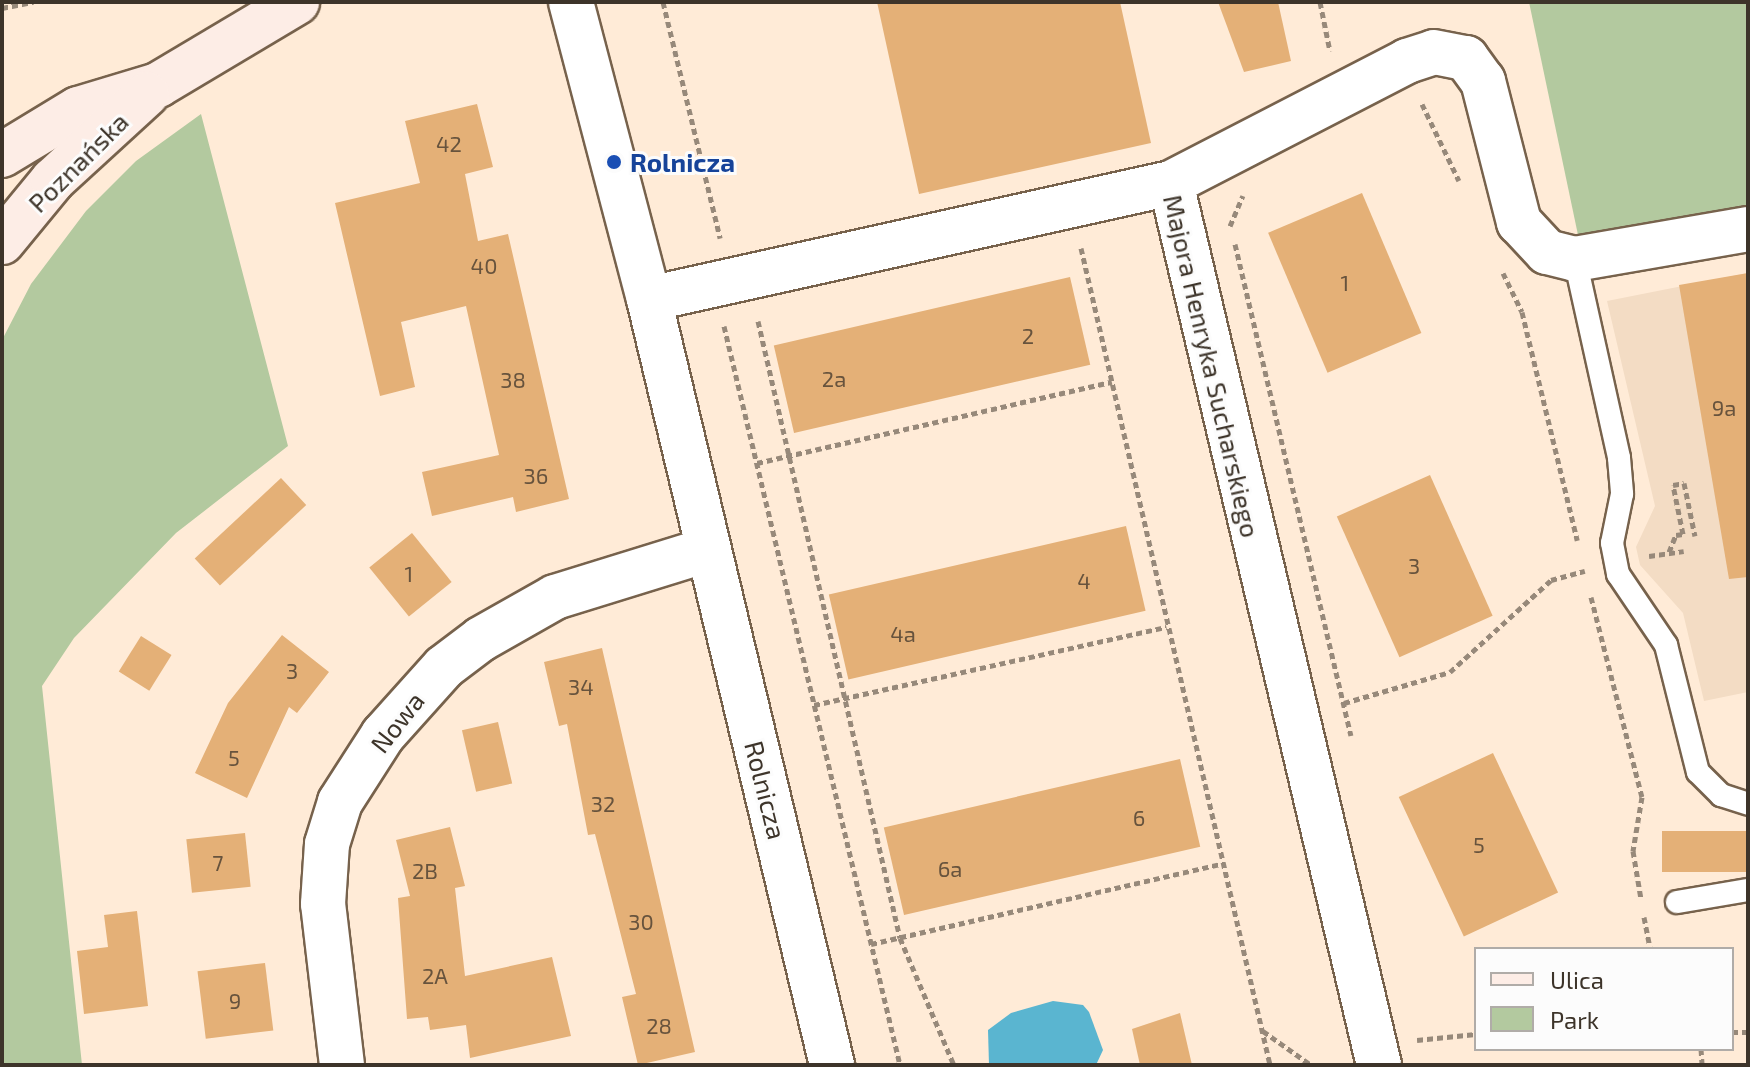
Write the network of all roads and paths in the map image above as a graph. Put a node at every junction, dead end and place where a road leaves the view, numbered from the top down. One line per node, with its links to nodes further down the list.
1 (33, 2): 6 (path)
2 (297, 2): 7 (main road)
3 (571, 2): 19 (street, Rolnicza)
4 (663, 2): 20 (path)
5 (1320, 2): 8 (path)
6 (2, 8)
7 (158, 85): 10 (main road); 16 (main road, Poznańska)
8 (1347, 96): 11 (street); 17 (street)
9 (1421, 100): 12 (path)
10 (2, 155)
11 (1171, 183): 20 (street, Majora Henryka Sucharskiego); 54 (street, Majora Henryka Sucharskiego)
12 (1461, 185)
13 (1248, 187): 35 (path)
14 (1748, 229): 17 (street)
15 (1079, 241): 24 (path)
16 (2, 242)
17 (1575, 259): 31 (lane)
18 (1502, 270): 32 (path)
19 (649, 299): 20 (street, Majora Henryka Sucharskiego); 28 (street, Rolnicza)
20 (737, 308): 22 (path); 23 (path); 23 (path)
21 (773, 314): 22 (path)
22 (757, 317): 25 (path)
23 (723, 325): 26 (path)
24 (1112, 382): 25 (path); 33 (path)
25 (789, 456): 26 (path); 34 (path)
26 (757, 463): 36 (path)
27 (1695, 536): 30 (path)
28 (707, 550): 48 (street, Nowa); 49 (street, Rolnicza)
29 (1684, 551): 30 (path)
30 (1669, 553): 31 (path)
31 (1616, 562): 32 (path); 38 (lane)
32 (1584, 572): 35 (path); 44 (path)
33 (1166, 627): 34 (path); 39 (path)
34 (849, 698): 36 (path); 42 (path)
35 (1344, 703): 37 (path)
36 (814, 705): 43 (path)
37 (1354, 749)
38 (1748, 804)
39 (1220, 864): 42 (path); 46 (path)
40 (1748, 890): 41 (lane)
41 (1677, 902)
42 (900, 938): 43 (path); 51 (path)
43 (871, 944): 50 (path)
44 (1650, 947)
45 (1415, 1025): 47 (path)
46 (1262, 1031): 52 (path); 53 (path)
47 (1422, 1053)
48 (342, 1065)
49 (832, 1065)
50 (900, 1065)
51 (954, 1065)
52 (1270, 1065)
53 (1311, 1065)
54 (1379, 1065)

